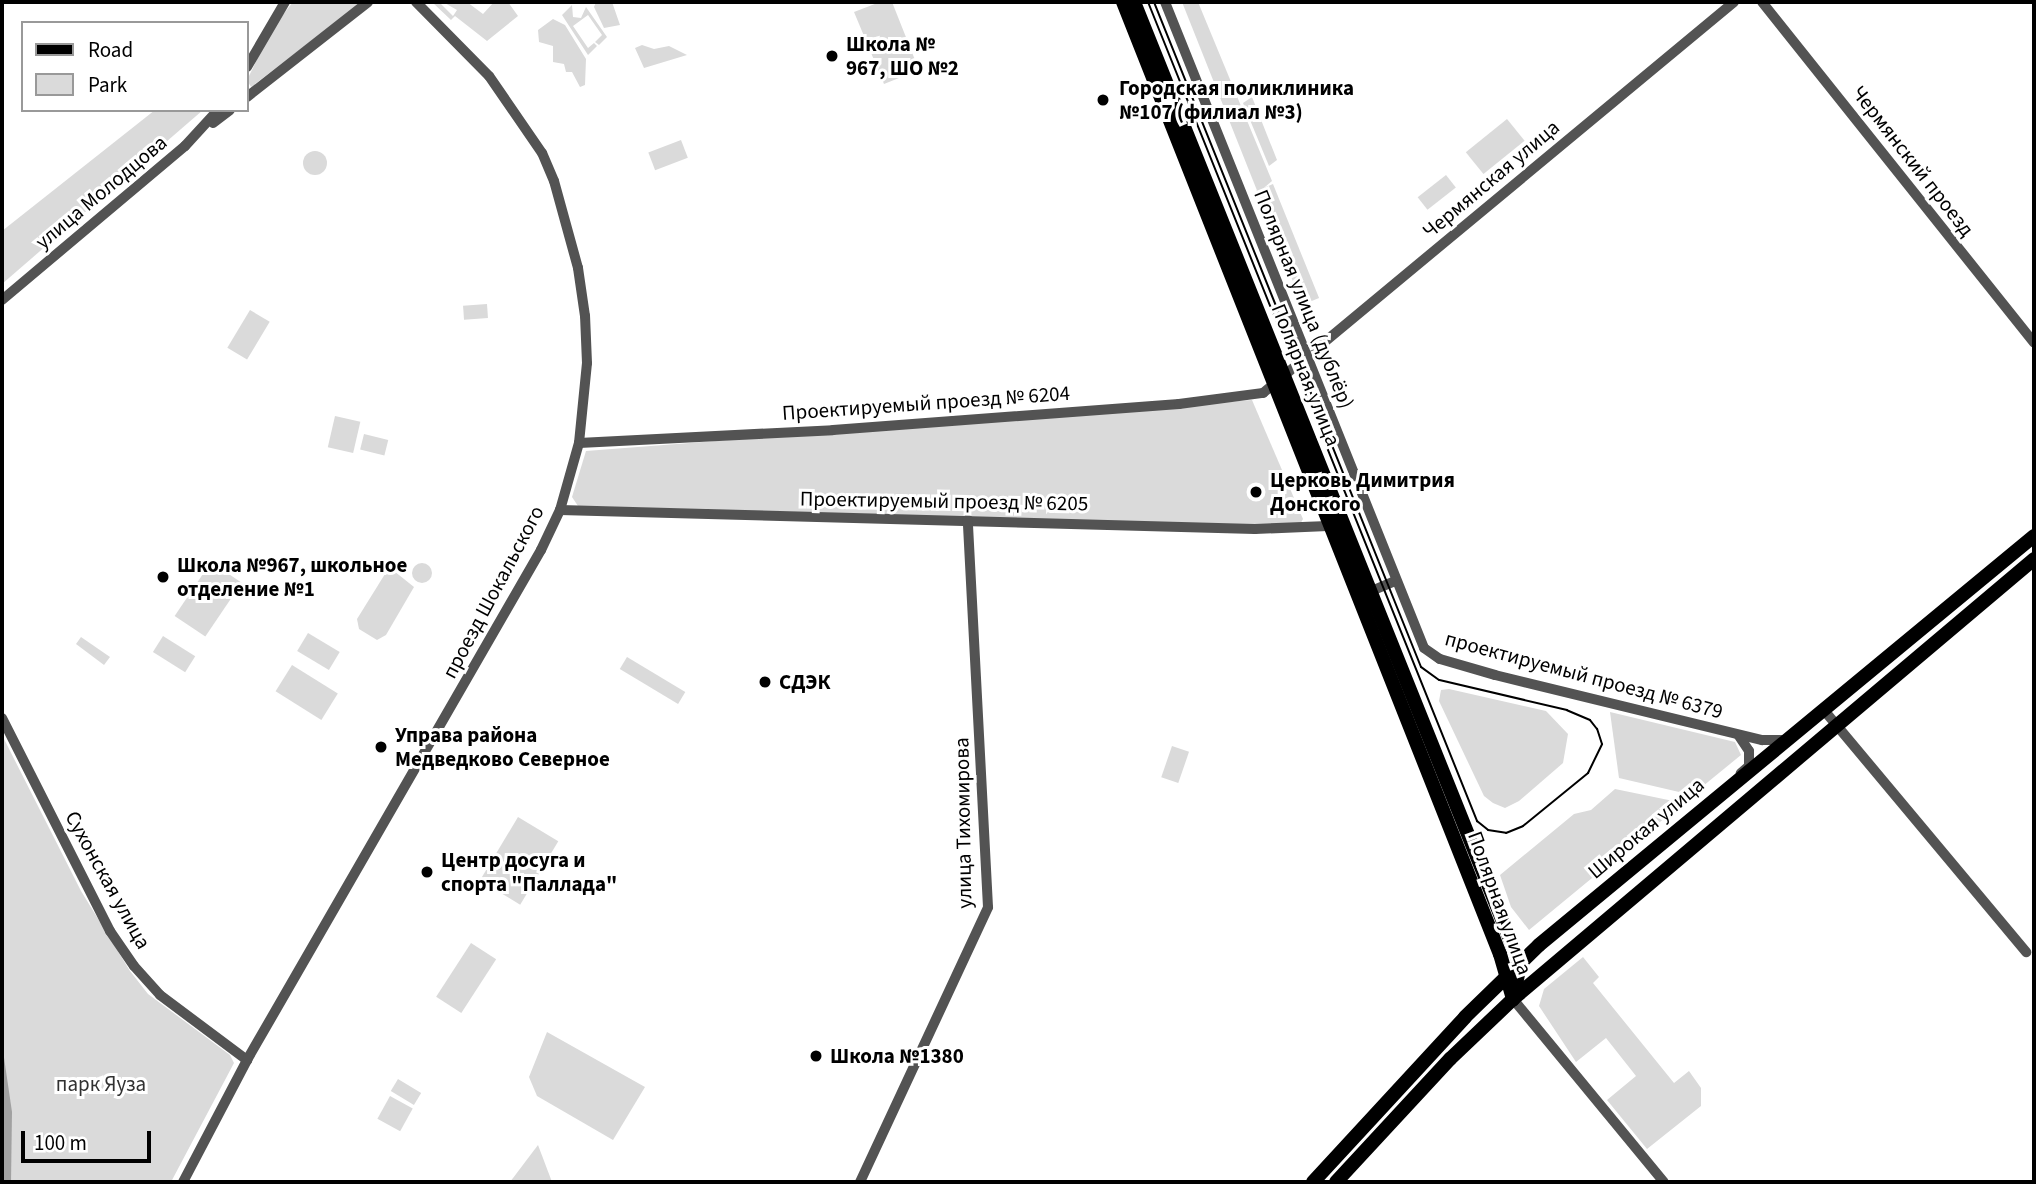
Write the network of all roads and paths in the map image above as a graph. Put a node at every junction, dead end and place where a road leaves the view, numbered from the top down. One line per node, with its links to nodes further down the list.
1 (285, 2): 9 (street)
2 (368, 2): 10 (street)
3 (416, 2): 18 (street, проезд Шокальского)
4 (1123, 2): 17 (main road, Полярная улица)
5 (1134, 2): 17 (main road, Полярная улица)
6 (1165, 2): 16 (street, Полярная улица (дублёр))
7 (1734, 2): 16 (street, Чермянская улица)
8 (1762, 2): 15 (street, Чермянский проезд)
9 (248, 65)
10 (252, 89)
11 (216, 112): 13 (street, улица Молодцова)
12 (227, 112): 13 (street, улица Молодцова)
13 (192, 140): 14 (street, улица Молодцова)
14 (2, 300)
15 (2034, 343)
16 (1307, 358): 17 (street, Чермянская улица); 24 (street, Полярная улица (дублёр))
17 (1278, 382): 18 (street, Проектируемый проезд № 6204); 21 (main road, Полярная улица); 25 (main road, Полярная улица)
18 (579, 443): 19 (street, проезд Шокальского)
19 (559, 510): 20 (street, Проектируемый проезд № 6205); 37 (street, проезд Шокальского)
20 (968, 520): 21 (street, Проектируемый проезд № 6205); 39 (street, улица Тихомирова)
21 (1328, 526): 35 (main road, Полярная улица)
22 (2034, 536): 27 (main road, Широкая улица)
23 (2034, 559): 29 (main road, Широкая улица)
24 (1395, 581): 25 (street); 26 (street, Полярная улица (дублёр))
25 (1369, 592): 34 (main road, Полярная улица)
26 (1424, 648): 30 (street, проектируемый проезд № 6379)
27 (1823, 709): 29 (street); 31 (main road, Широкая улица)
28 (2, 718): 37 (street, Сухонская улица)
29 (1835, 724): 33 (street); 36 (main road, Широкая улица)
30 (1737, 734): 31 (street, проектируемый проезд № 6379); 32 (street, проектируемый проезд № 6379)
31 (1786, 740): 32 (main road, Широкая улица)
32 (1731, 784): 34 (main road, Широкая улица)
33 (2026, 952)
34 (1520, 964): 35 (main road, Широкая улица); 36 (main road, Полярная улица)
35 (1505, 979): 36 (main road, Полярная улица); 40 (main road, Широкая улица)
36 (1513, 999): 41 (main road, Широкая улица); 42 (street, Полярная улица)
37 (247, 1059): 38 (street, проезд Шокальского)
38 (183, 1182)
39 (860, 1182)
40 (1313, 1182)
41 (1336, 1182)
42 (1664, 1182)

